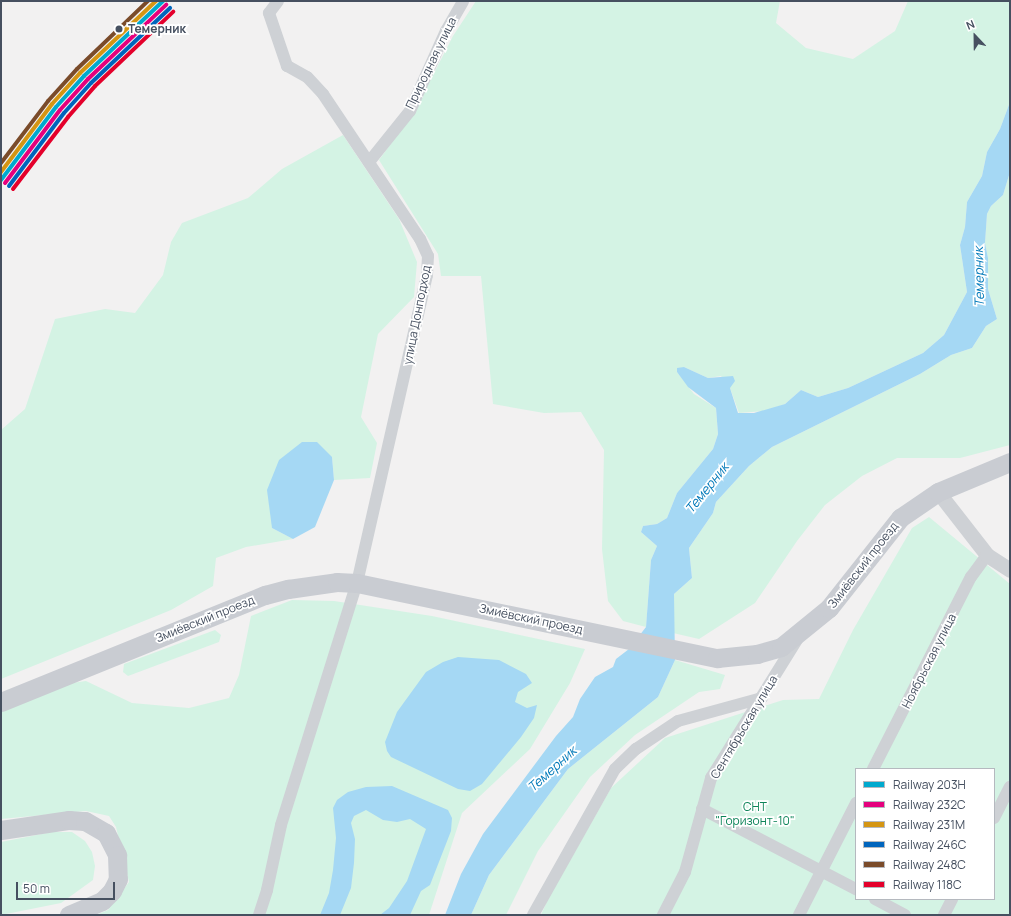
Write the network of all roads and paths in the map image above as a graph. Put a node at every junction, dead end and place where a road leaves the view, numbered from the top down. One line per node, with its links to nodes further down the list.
1 (278, 1): 3 (street, улица Донподход)
2 (463, 1): 3 (street, Природная улица)
3 (369, 162): 8 (street, улица Донподход)
4 (1010, 462): 5 (main road, Змиёвский проезд)
5 (938, 492): 6 (street); 9 (main road, Змиёвский проезд)
6 (987, 555): 7 (street); 12 (street, Ноябрьская улица)
7 (1010, 570)
8 (357, 583): 9 (main road, Змиёвский проезд); 11 (main road, Змиёвский проезд); 23 (street, улица Донподход)
9 (801, 632): 10 (street, Сентябрьская улица)
10 (762, 698): 15 (street, Сентябрьская улица); 24 (street)
11 (1, 702)
12 (875, 768)
13 (1010, 787): 16 (street)
14 (855, 805): 18 (street)
15 (702, 809): 18 (street); 25 (street, Сентябрьская улица)
16 (995, 816)
17 (1, 830): 22 (main road)
18 (822, 871): 19 (street); 26 (street)
19 (855, 888)
20 (877, 900): 27 (street)
21 (952, 900): 28 (street)
22 (70, 915)
23 (259, 915)
24 (533, 915)
25 (663, 915)
26 (799, 915)
27 (905, 915)
28 (944, 915)

